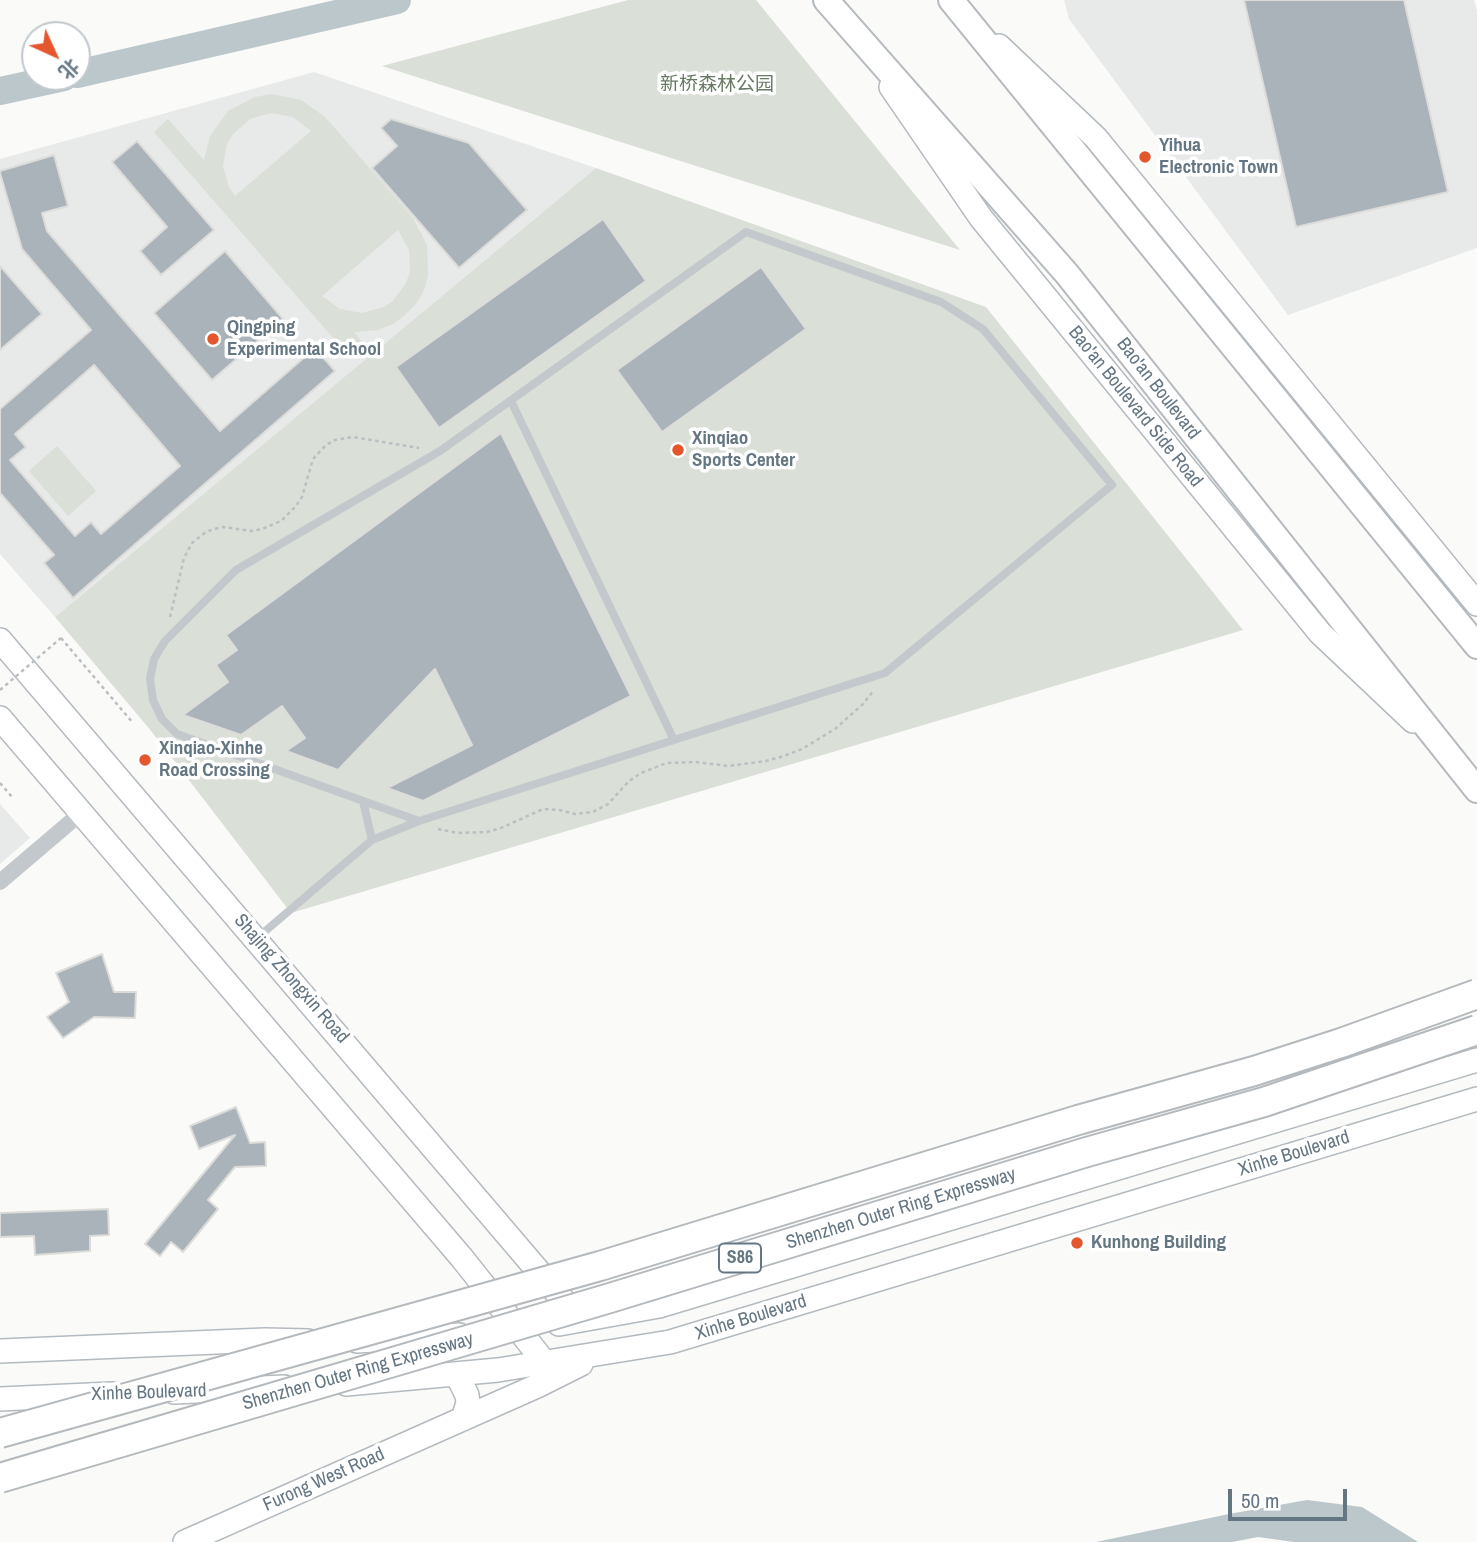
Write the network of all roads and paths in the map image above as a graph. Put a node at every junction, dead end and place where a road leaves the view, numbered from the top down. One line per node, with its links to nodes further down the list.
1 (826, 0): 15 (main road, Bao'an Boulevard)
2 (952, 2): 5 (main road); 8 (main road)
3 (511, 401): 4 (lane); 9 (lane); 13 (lane)
4 (440, 451): 7 (lane); 7 (path)
5 (1477, 604)
6 (0, 640): 22 (main road, Shajing Zhongxin Road)
7 (165, 641): 17 (lane)
8 (1477, 646)
9 (885, 673): 13 (lane); 19 (path)
10 (0, 690): 12 (path, bridge)
11 (0, 718): 18 (main road)
12 (133, 723)
13 (674, 740): 19 (lane)
14 (0, 783): 16 (path)
15 (1477, 790)
16 (13, 798)
17 (363, 801): 19 (lane); 20 (lane)
18 (81, 813): 21 (street); 28 (main road)
19 (419, 821): 20 (lane)
20 (372, 840): 22 (lane)
21 (0, 883)
22 (256, 939): 27 (main road, Shajing Zhongxin Road)
23 (1477, 994): 35 (highway, Shenzhen Outer Ring Expressway / S86, bridge)
24 (1477, 1030): 36 (highway, Shenzhen Outer Ring Expressway / S86, bridge)
25 (1477, 1060): 27 (main road, Xinhe Boulevard)
26 (1477, 1099): 30 (main road, Xinhe Boulevard)
27 (580, 1320): 28 (main road, Xinhe Boulevard)
28 (518, 1329): 29 (main road, Xinhe Boulevard); 31 (main road)
29 (0, 1352)
30 (598, 1355): 31 (main road, Xinhe Boulevard); 34 (main road, Furong West Road)
31 (545, 1363): 32 (main road, Xinhe Boulevard)
32 (455, 1375): 33 (main road, Xinhe Boulevard); 34 (main road)
33 (0, 1399)
34 (463, 1419): 37 (main road, Furong West Road)
35 (0, 1433)
36 (0, 1478)
37 (185, 1542)

